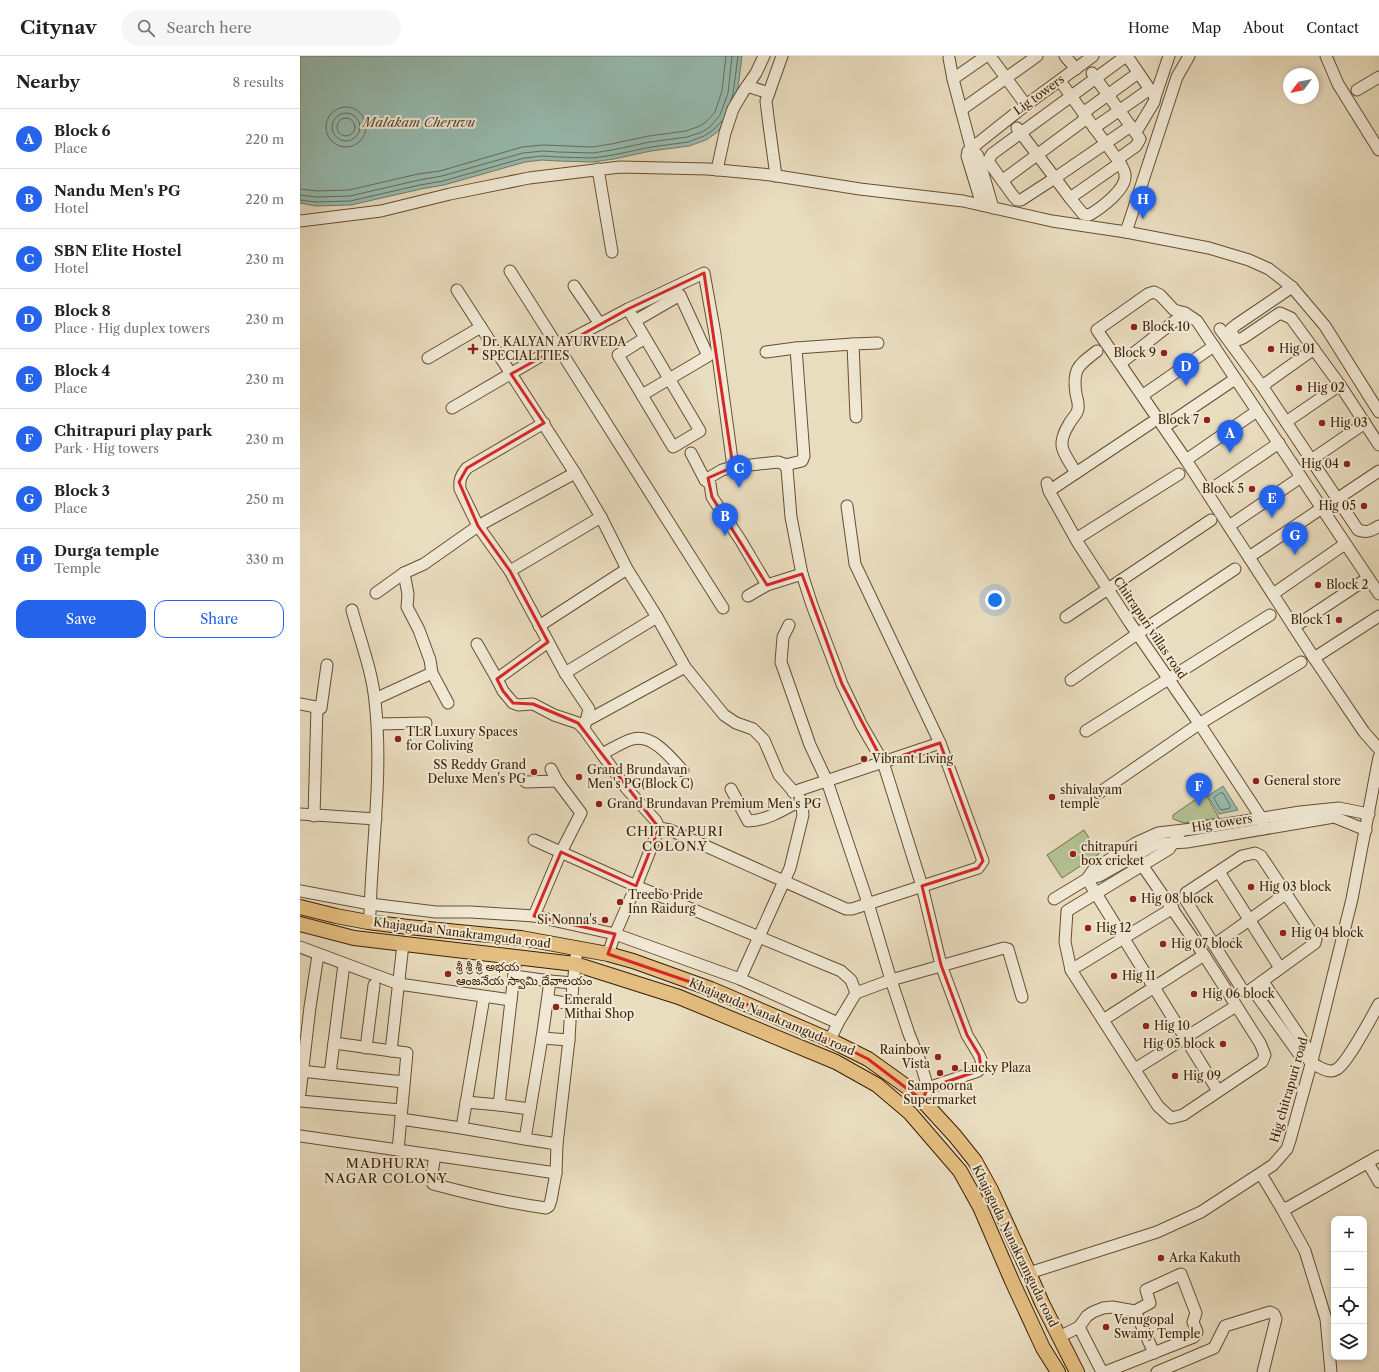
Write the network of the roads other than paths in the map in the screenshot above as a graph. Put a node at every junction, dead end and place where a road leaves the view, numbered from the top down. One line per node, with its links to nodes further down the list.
1 (764, 56): 20 (street)
2 (782, 56): 22 (street)
3 (1037, 56): 17 (street)
4 (1065, 56): 13 (street)
5 (1093, 56): 13 (street)
6 (1115, 56): 15 (street)
7 (1127, 56): 14 (street); 15 (street)
8 (1169, 56): 24 (street)
9 (1189, 56): 47 (street)
10 (1326, 56): 34 (street)
11 (991, 57): 17 (street); 18 (street)
12 (949, 58): 18 (street)
13 (1076, 69): 19 (street)
14 (1138, 73): 24 (street); 25 (street)
15 (1094, 75): 23 (street); 25 (street)
16 (1379, 77): 21 (street)
17 (1006, 78): 26 (street); 27 (street)
18 (953, 79): 27 (street)
19 (1060, 81): 23 (street); 26 (street)
20 (747, 86): 22 (street); 39 (street)
21 (1357, 90)
22 (769, 93): 40 (street)
23 (1069, 93): 29 (street); 32 (street)
24 (1152, 93): 28 (street); 31 (street)
25 (1108, 94): 28 (street); 29 (street)
26 (1026, 106): 35 (street)
27 (962, 110): 35 (street)
28 (1119, 110): 30 (street); 31 (street)
29 (1085, 116): 30 (street); 36 (street)
30 (1094, 128): 33 (street)
31 (1133, 129): 33 (street); 37 (street)
32 (1019, 130): 35 (street, Lig towers); 36 (street); 42 (street)
33 (1106, 144): 37 (street); 41 (street)
34 (1379, 150)
35 (975, 151): 44 (street); 45 (street)
36 (1038, 155): 41 (street); 42 (street)
37 (1119, 161): 43 (street); 43 (street)
38 (598, 169): 39 (street); 46 (street); 48 (street)
39 (717, 170): 40 (street)
40 (776, 176): 44 (street)
41 (1055, 178): 42 (street); 43 (street)
42 (1003, 180)
43 (1070, 198)
44 (982, 205): 45 (street)
45 (993, 208): 47 (street)
46 (300, 221)
47 (1126, 232): 51 (street)
48 (612, 252)
49 (510, 271): 62 (street)
50 (574, 286): 56 (street)
51 (1292, 288): 65 (street); 79 (street)
52 (457, 290): 57 (street)
53 (628, 309): 55 (street); 56 (street); 92 (street)
54 (1185, 313): 63 (street); 69 (street); 69 (street)
55 (635, 321): 59 (street); 72 (street)
56 (600, 324): 62 (street)
57 (481, 327): 68 (street); 70 (street)
58 (1220, 329): 74 (street)
59 (645, 338): 72 (street); 75 (street)
60 (878, 343): 61 (street)
61 (853, 344): 64 (street); 80 (street)
62 (558, 346): 70 (street); 123 (street)
63 (1214, 346): 71 (street); 76 (street)
64 (796, 348): 67 (street); 91 (street)
65 (1314, 350): 73 (street); 74 (street)
66 (1097, 351): 95 (street)
67 (766, 352)
68 (428, 358)
69 (1121, 363): 76 (street)
70 (511, 374): 77 (street); 82 (street)
71 (1235, 379): 78 (street); 85 (street)
72 (669, 380): 75 (street); 75 (street)
73 (1340, 385): 81 (street); 84 (street)
74 (1262, 386): 81 (street)
75 (642, 395)
76 (1143, 395): 85 (street)
77 (452, 408)
78 (1257, 411): 86 (street); 89 (street)
79 (1379, 412)
80 (856, 417)
81 (1286, 422): 90 (street)
82 (544, 423): 94 (street); 105 (street)
83 (1151, 423): 95 (street)
84 (1365, 423): 87 (street); 90 (street)
85 (1164, 427): 89 (street)
86 (1279, 443): 97 (street); 99 (street)
87 (1379, 445)
88 (691, 453): 98 (street)
89 (1186, 460): 99 (street)
90 (1311, 460): 100 (street)
91 (785, 465): 92 (street); 115 (street)
92 (733, 467): 98 (street)
93 (1379, 471): 100 (street)
94 (575, 473): 103 (street); 105 (street)
95 (1076, 473): 108 (street, Chitrapuri villas road)
96 (1179, 474): 108 (street)
97 (1301, 477): 102 (street); 106 (street)
98 (705, 480): 117 (street)
99 (1207, 492): 106 (street)
100 (1337, 500): 107 (street)
101 (848, 506): 153 (street)
102 (1322, 508): 109 (street); 110 (street)
103 (602, 517): 111 (street); 113 (street)
104 (1211, 520): 118 (street)
105 (478, 526): 113 (street); 114 (street)
106 (1229, 526): 110 (street)
107 (1379, 526)
108 (1076, 539): 118 (street, Chitrapuri villas road)
109 (1345, 544): 116 (street); 120 (street)
110 (1250, 557): 120 (street)
111 (627, 569): 127 (street); 130 (street)
112 (1235, 569): 132 (street)
113 (510, 571): 130 (street)
114 (404, 573): 119 (street); 139 (street)
115 (802, 574): 117 (street); 157 (street)
116 (1368, 578): 121 (street); 131 (street)
117 (767, 585): 122 (street)
118 (1107, 588): 128 (street); 132 (street, Chitrapuri villas road)
119 (376, 593)
120 (1272, 594): 131 (street)
121 (1379, 594)
122 (748, 596)
123 (722, 608)
124 (352, 610): 144 (street)
125 (1270, 615): 142 (street)
126 (1379, 616): 135 (street)
127 (657, 617): 138 (street); 140 (street)
128 (1066, 617)
129 (789, 625): 161 (street)
130 (539, 626): 133 (street)
131 (1294, 626): 135 (street)
132 (1137, 634): 142 (street, Chitrapuri villas road); 143 (street)
133 (548, 642): 140 (street); 141 (street)
134 (477, 644): 141 (street)
135 (1314, 658): 154 (street)
136 (1301, 662): 150 (street)
137 (327, 665): 147 (street)
138 (685, 667): 151 (street); 165 (street)
139 (432, 673): 144 (street); 145 (street)
140 (565, 673): 151 (street)
141 (497, 679): 151 (street)
142 (1168, 679): 150 (street, Chitrapuri villas road); 152 (street)
143 (1071, 680)
144 (375, 699): 149 (street)
145 (448, 703)
146 (300, 704): 147 (street)
147 (317, 707): 168 (street)
148 (426, 723): 149 (street)
149 (378, 724): 169 (street)
150 (1199, 724): 164 (street); 170 (street, Chitrapuri villas road)
151 (585, 725): 155 (street)
152 (1086, 731)
153 (940, 743): 157 (street); 182 (street)
154 (1379, 749)
155 (602, 754): 159 (street); 171 (street)
156 (1379, 757): 167 (street, Hig chitrapuri road)
157 (883, 762): 161 (street); 182 (street)
158 (551, 769): 160 (street)
159 (682, 771)
160 (557, 781): 162 (street); 176 (street)
161 (827, 781): 165 (street); 187 (street)
162 (526, 782)
163 (731, 789): 165 (street)
164 (1099, 793)
165 (797, 796): 180 (street)
166 (300, 814): 168 (street)
167 (1369, 814): 170 (street); 172 (street, Hig chitrapuri road)
168 (314, 816): 169 (street)
169 (376, 819): 188 (street)
170 (1263, 824): 172 (street, Hig towers); 173 (street); 175 (street, Hig towers)
171 (659, 828): 180 (street); 181 (street)
172 (1366, 830): 237 (street, Hig chitrapuri road)
173 (1181, 831): 175 (street); 179 (street)
174 (534, 840): 176 (street)
175 (1172, 843): 177 (street); 179 (street, Hig towers)
176 (561, 852): 181 (street); 191 (street)
177 (1142, 865): 184 (street); 190 (street)
178 (1219, 872): 185 (street); 192 (street); 199 (street)
179 (1087, 879): 184 (street); 186 (street)
180 (785, 881): 187 (street); 196 (street)
181 (636, 886): 195 (street); 196 (street)
182 (922, 886): 187 (street); 208 (street)
183 (300, 891): 188 (street)
184 (1096, 893): 197 (street); 210 (street)
185 (1287, 893): 192 (street); 209 (street)
186 (1054, 899)
187 (868, 903): 213 (street)
188 (370, 904): 191 (street); 193 (street)
189 (300, 907): 193 (main road, Khajaguda Nanakramguda road)
190 (1172, 908): 197 (street); 204 (street)
191 (534, 916): 195 (street)
192 (1250, 920): 199 (street); 209 (street)
193 (368, 922): 201 (main road, Khajaguda Nanakramguda road)
194 (300, 924): 198 (main road, Khajaguda Nanakramguda road)
195 (615, 934): 202 (street); 212 (street)
196 (759, 937): 212 (street); 220 (street)
197 (1123, 938): 210 (street); 218 (street)
198 (403, 944): 205 (main road, Khajaguda Nanakramguda road); 216 (street)
199 (1214, 945): 219 (street)
200 (300, 948): 203 (street)
201 (577, 948): 202 (main road, Khajaguda Nanakramguda road); 207 (street)
202 (608, 954): 233 (main road, Khajaguda Nanakramguda road)
203 (318, 955): 206 (street); 239 (street)
204 (1204, 955): 218 (street); 227 (street)
205 (516, 956): 207 (main road, Khajaguda Nanakramguda road); 211 (street)
206 (344, 964): 216 (street); 234 (street)
207 (575, 964): 215 (street); 267 (main road, Khajaguda Nanakramguda road)
208 (941, 965): 213 (street); 222 (street); 244 (street)
209 (1280, 968): 219 (street)
210 (1071, 970): 228 (street)
211 (514, 976): 214 (street); 223 (street)
212 (740, 979): 229 (street)
213 (891, 980): 220 (street); 244 (street)
214 (550, 981): 215 (street); 224 (street)
215 (573, 983): 225 (street)
216 (399, 984): 221 (street); 236 (street)
217 (374, 985): 235 (street)
218 (1154, 987): 228 (street); 231 (street)
219 (1258, 987): 237 (street)
220 (856, 994): 229 (street)
221 (484, 997): 223 (street); 246 (street)
222 (1022, 997)
223 (511, 1000): 247 (street)
224 (548, 1000): 225 (street); 230 (street)
225 (571, 1004): 232 (street)
226 (1379, 1004): 237 (street)
227 (1236, 1006): 231 (street); 242 (street)
228 (1103, 1020): 238 (street)
229 (838, 1023): 233 (street)
230 (542, 1038): 232 (street); 248 (street)
231 (1185, 1038): 238 (street); 242 (street)
232 (569, 1040): 253 (street)
233 (830, 1040): 244 (main road, Khajaguda Nanakramguda road)
234 (334, 1043): 235 (street); 240 (street)
235 (366, 1048): 236 (street)
236 (391, 1051): 241 (street)
237 (1308, 1060): 259 (street, Hig chitrapuri road)
238 (1134, 1069): 242 (street)
239 (301, 1071): 240 (street); 243 (street)
240 (330, 1074): 241 (street)
241 (404, 1082): 249 (street)
242 (1218, 1091)
243 (300, 1093)
244 (925, 1094): 262 (main road, Khajaguda Nanakramguda road)
245 (300, 1101): 249 (street)
246 (466, 1102): 247 (street); 250 (street)
247 (499, 1105): 248 (street)
248 (530, 1109): 252 (street)
249 (401, 1115): 252 (street); 254 (street)
250 (463, 1122)
251 (300, 1136): 254 (street)
252 (525, 1139): 253 (street)
253 (557, 1144): 258 (street)
254 (398, 1150): 255 (street)
255 (435, 1155): 258 (street); 258 (street)
256 (1379, 1156): 257 (street)
257 (1368, 1163): 260 (street); 261 (street)
258 (556, 1173)
259 (1262, 1174): 261 (street); 262 (street, Hig chitrapuri road)
260 (1379, 1182)
261 (1282, 1209): 273 (street)
262 (1029, 1273): 265 (main road, Khajaguda Nanakramguda road)
263 (1135, 1311): 264 (street); 266 (street); 266 (street)
264 (1079, 1327): 265 (street); 269 (street)
265 (1059, 1337): 268 (main road, Khajaguda Nanakramguda road)
266 (1154, 1352): 270 (street)
267 (1058, 1372)
268 (1077, 1372)
269 (1102, 1372)
270 (1105, 1372)
271 (1157, 1372): 272 (street)
272 (1263, 1372)
273 (1331, 1372)

